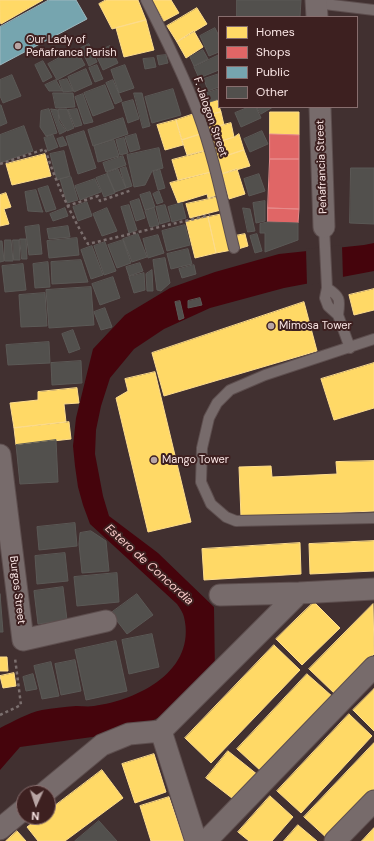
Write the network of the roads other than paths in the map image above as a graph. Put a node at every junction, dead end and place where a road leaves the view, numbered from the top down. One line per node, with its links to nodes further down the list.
1 (146, 0): 6 (lane, F. Jalogon Street)
2 (316, 7): 3 (lane)
3 (374, 10)
4 (320, 108): 5 (street, Peñafrancia Street)
5 (324, 231): 8 (lane)
6 (234, 248)
7 (374, 339): 8 (lane)
8 (350, 348): 11 (lane)
9 (0, 455): 10 (street, Burgos Street)
10 (3, 504): 15 (street, Burgos Street)
11 (374, 518)
12 (374, 589): 13 (street)
13 (299, 593): 14 (street); 17 (street)
14 (220, 595)
15 (106, 621)
16 (374, 667): 23 (street)
17 (161, 731): 18 (street); 22 (street)
18 (54, 785)
19 (374, 801): 24 (street)
20 (16, 816): 21 (street)
21 (0, 829)
22 (196, 841)
23 (206, 841)
24 (335, 841)

